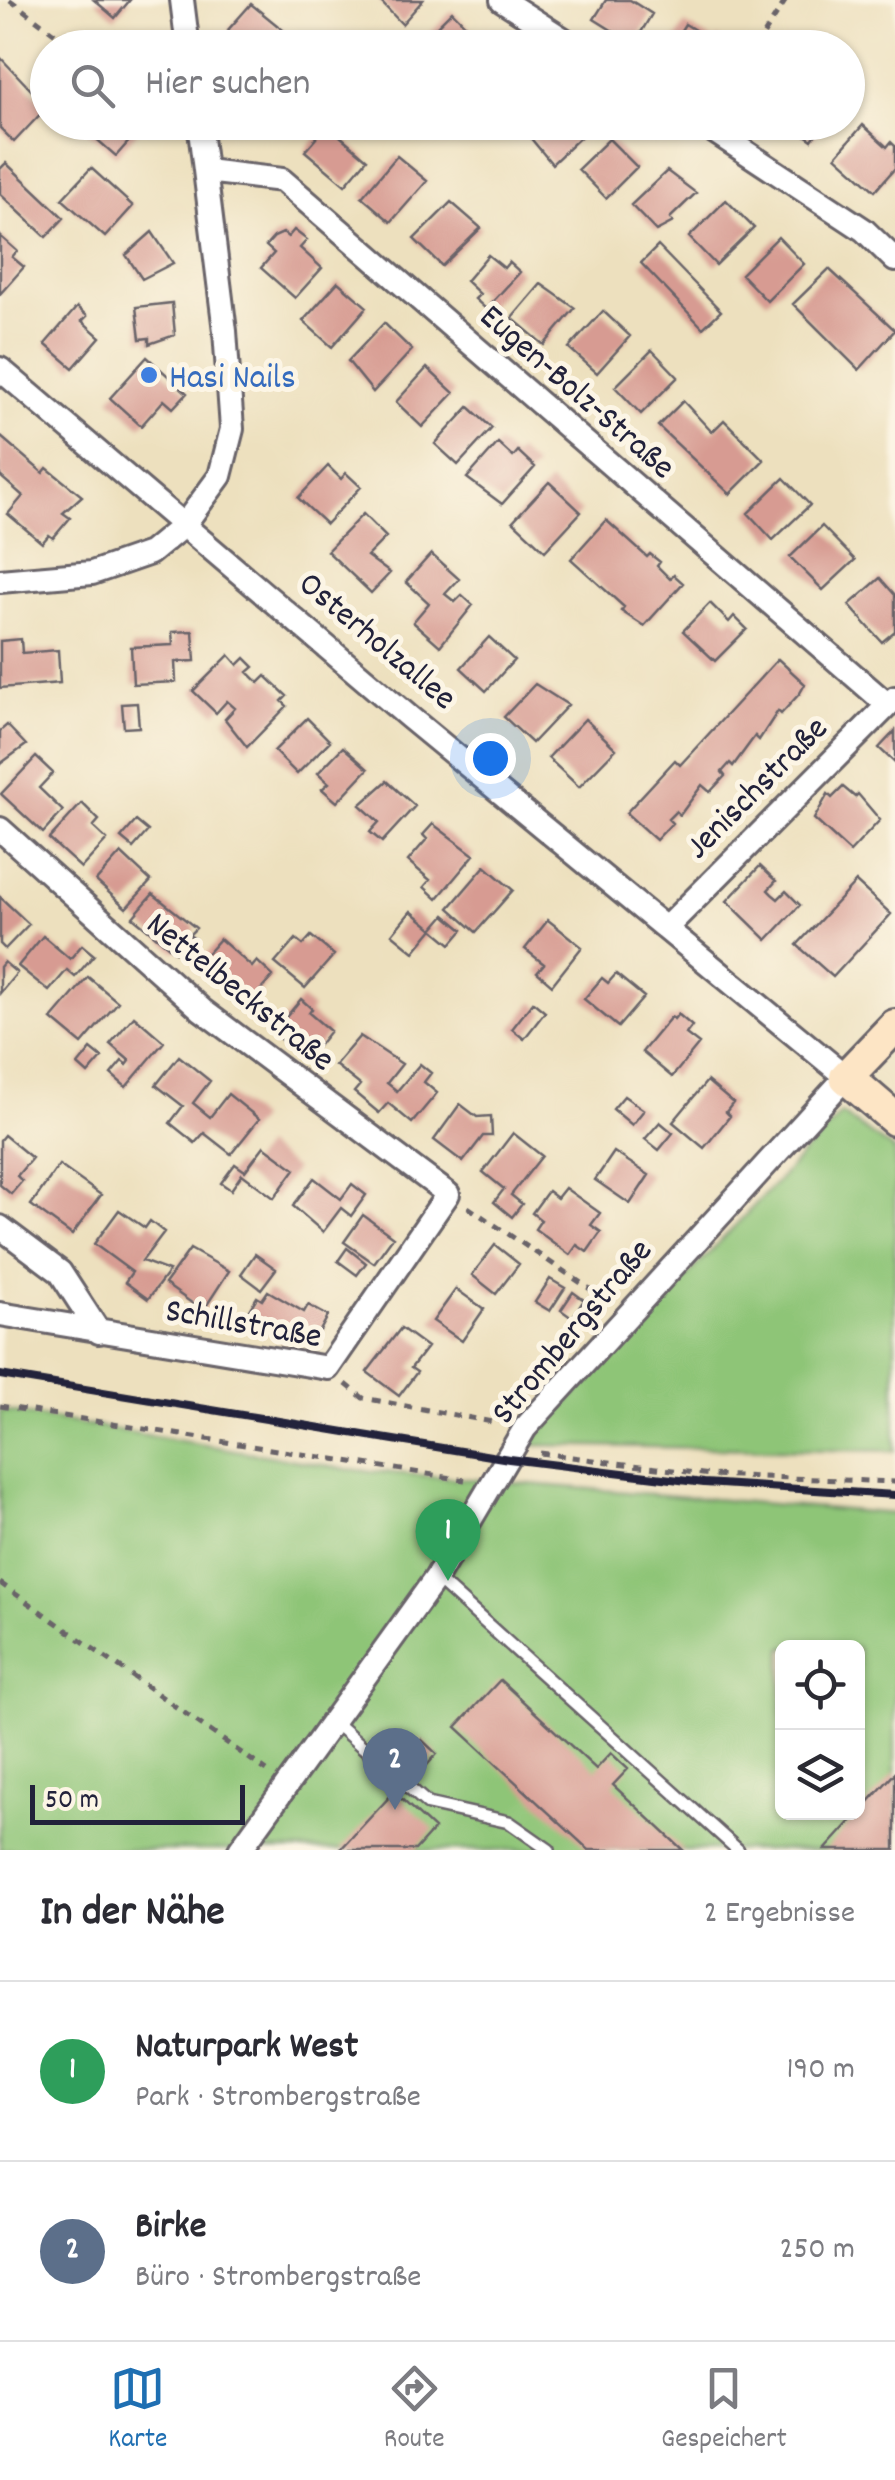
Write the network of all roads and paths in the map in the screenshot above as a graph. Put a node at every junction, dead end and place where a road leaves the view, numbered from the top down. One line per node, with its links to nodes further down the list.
1 (10, 0): 5 (path)
2 (182, 0): 6 (street)
3 (502, 0): 7 (street)
4 (786, 0): 8 (path)
5 (50, 30)
6 (186, 30)
7 (549, 30)
8 (766, 30)
9 (202, 140): 11 (street)
10 (727, 140): 12 (street)
11 (206, 171): 14 (street); 16 (street, Eugen-Bolz-Straße)
12 (895, 260)
13 (0, 369): 14 (street, Osterholzallee)
14 (184, 526): 15 (street); 18 (street, Osterholzallee)
15 (0, 581)
16 (892, 701): 18 (street, Jenischstraße)
17 (0, 830): 22 (street, Nettelbeckstraße)
18 (667, 927): 20 (street, Osterholzallee)
19 (895, 1026): 20 (street)
20 (846, 1077): 21 (street, Osterholzallee); 25 (street, Strombergstraße)
21 (895, 1118)
22 (448, 1194): 25 (path); 27 (street)
23 (0, 1228): 26 (street)
24 (0, 1314): 26 (street, Schillstraße)
25 (625, 1314): 29 (street, Strombergstraße)
26 (98, 1332): 27 (street, Schillstraße)
27 (328, 1368): 29 (path, Schillstraße)
28 (0, 1406): 32 (path)
29 (525, 1428): 30 (street, Strombergstraße)
30 (513, 1450): 31 (path); 32 (street, Strombergstraße)
31 (895, 1482)
32 (493, 1484): 33 (street, Strombergstraße)
33 (436, 1578): 35 (street, Strombergstraße); 39 (lane)
34 (0, 1583): 36 (path)
35 (332, 1720): 36 (street, Strombergstraße); 38 (lane)
36 (286, 1784): 37 (street, Strombergstraße)
37 (240, 1850)
38 (549, 1850)
39 (738, 1850)

